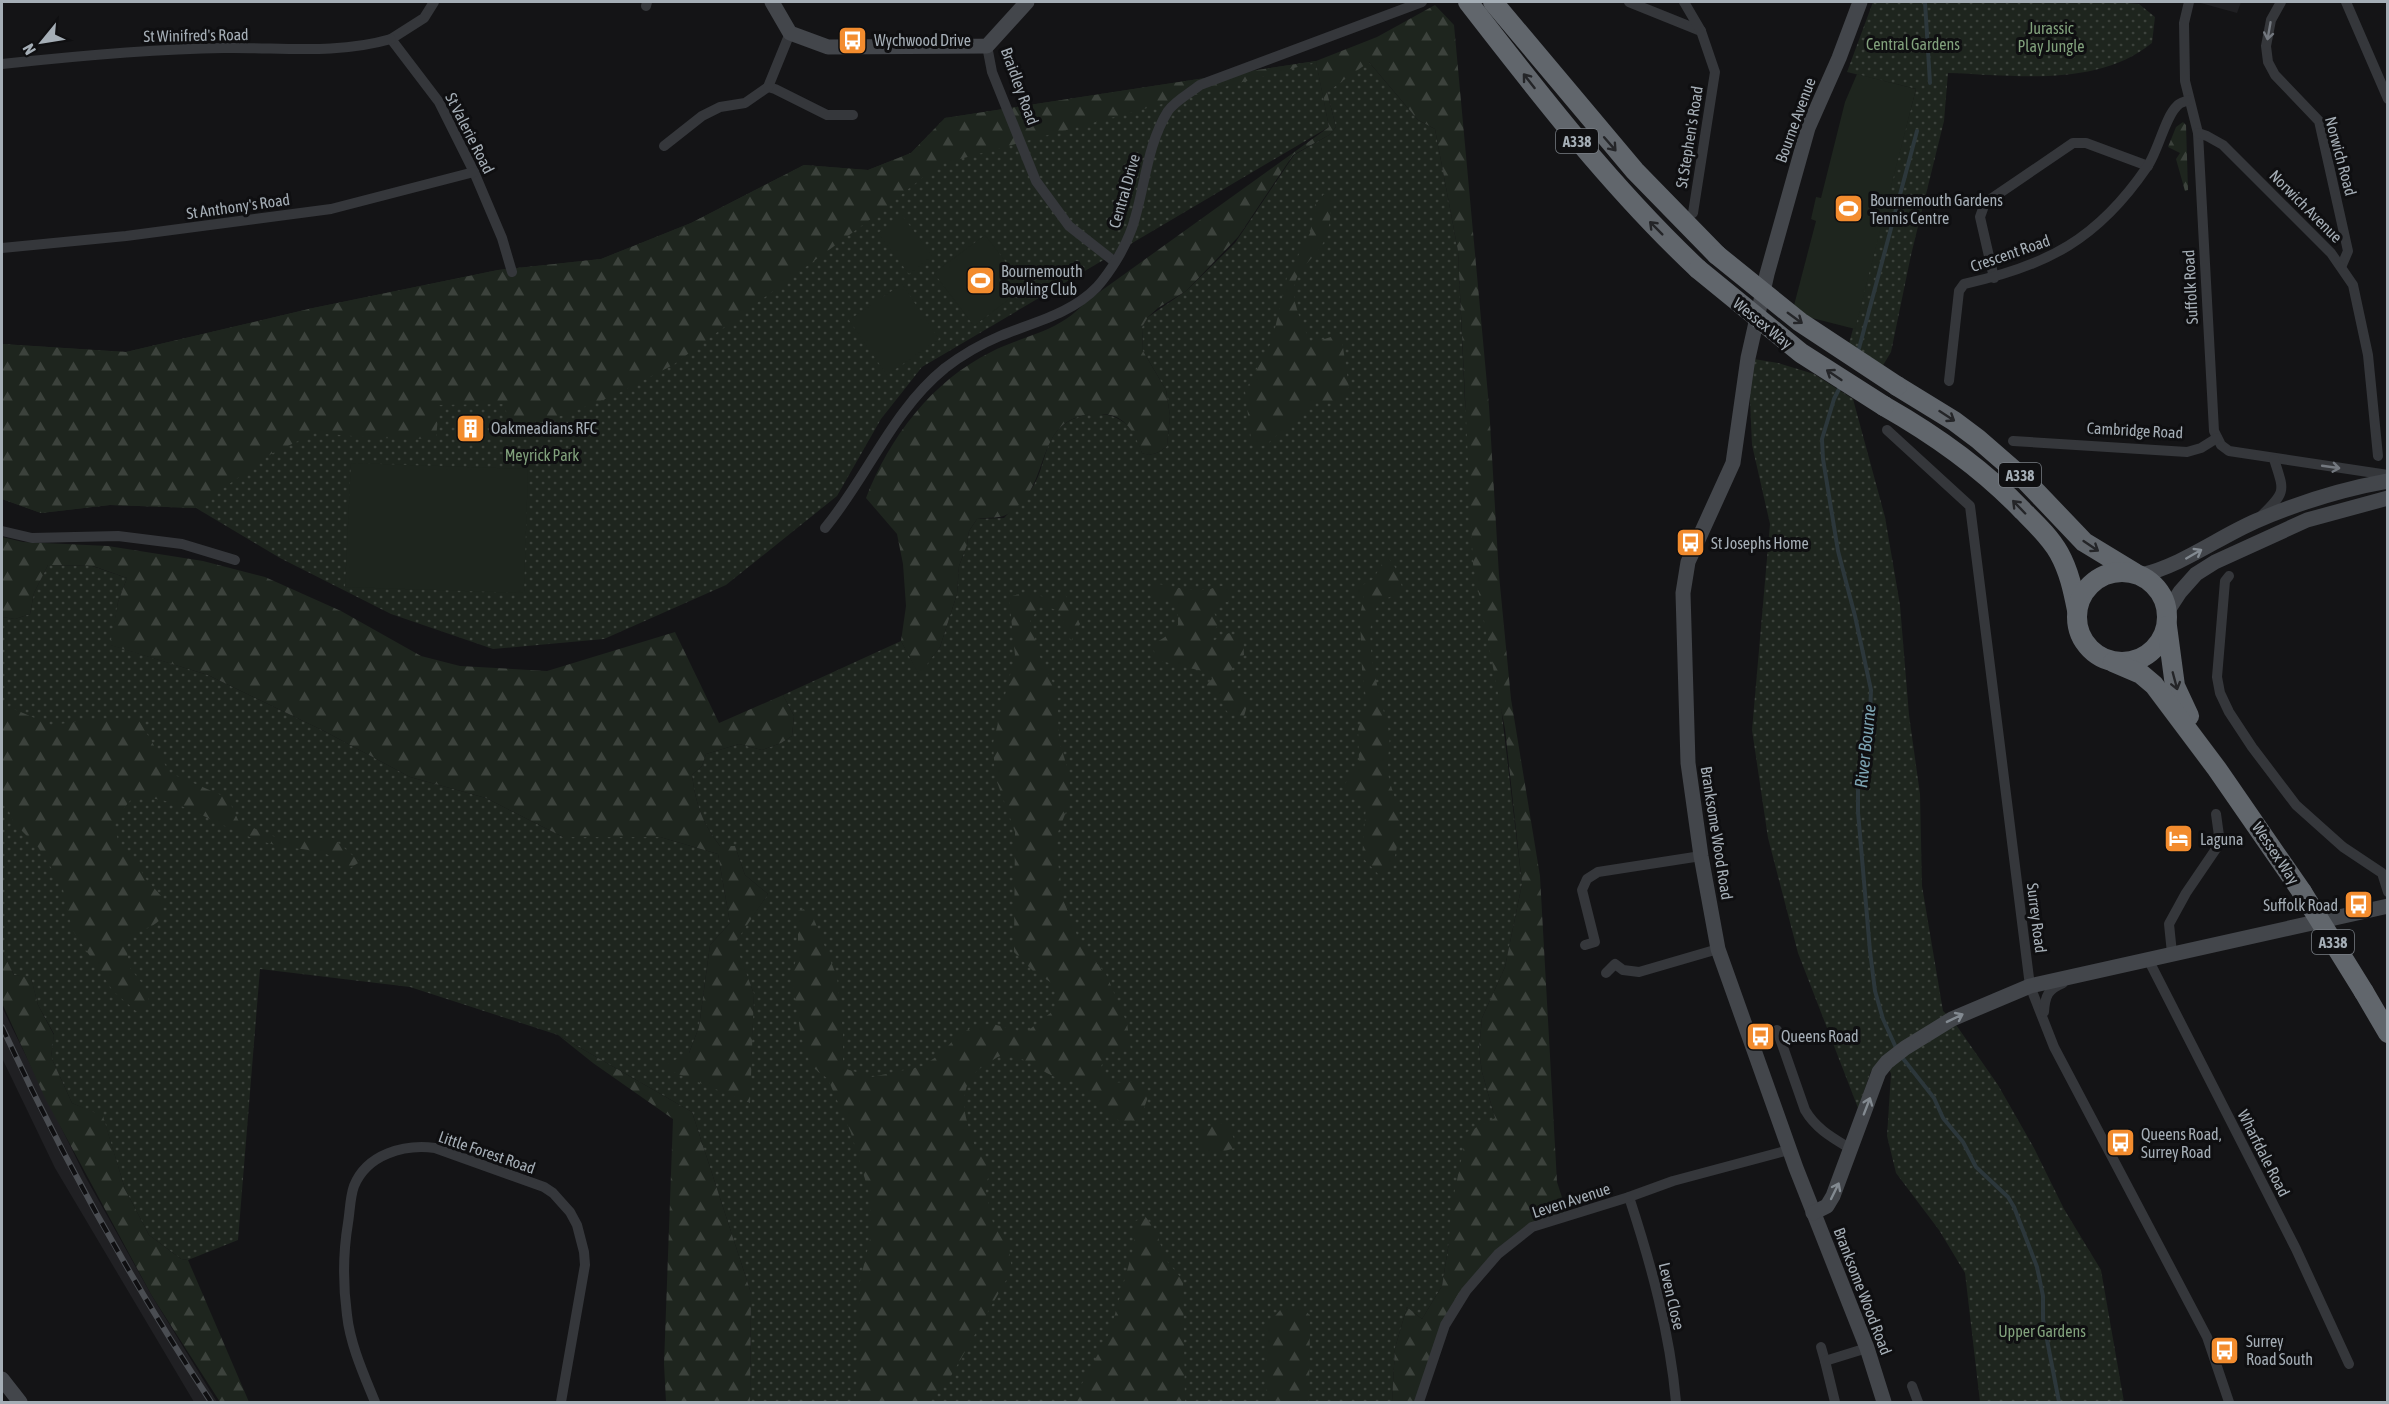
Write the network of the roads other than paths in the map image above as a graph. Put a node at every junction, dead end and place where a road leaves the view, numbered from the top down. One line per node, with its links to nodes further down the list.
1 (434, 2): 15 (street)
2 (772, 2): 14 (street)
3 (1027, 2): 16 (street, Braidley Road)
4 (1422, 2): 29 (street, Central Drive)
5 (1468, 2): 48 (highway, Wessex Way / A338, one-way to 5, bridge)
6 (1493, 2): 46 (highway, Wessex Way / A338, one-way to 46, bridge)
7 (1629, 2): 13 (street)
8 (1684, 2): 13 (street, St Stephen's Road)
9 (1860, 2): 28 (street, Bourne Avenue)
10 (2189, 2): 20 (street)
11 (2281, 2): 30 (street, Norwich Road, one-way to 30)
12 (2346, 2): 19 (street)
13 (1701, 31): 26 (street, St Stephen's Road)
14 (790, 33): 16 (street, Braidley Road); 18 (street)
15 (391, 39): 17 (street, St Winifred's Road); 25 (street, St Valerie Road)
16 (987, 46): 29 (street, Braidley Road)
17 (2, 64)
18 (768, 87): 21 (street); 23 (street)
19 (2388, 99)
20 (2189, 100): 22 (street); 24 (street, Crescent Road)
21 (853, 115)
22 (2198, 133): 30 (street, Norwich Avenue); 35 (street, Suffolk Road)
23 (664, 146)
24 (2148, 166): 32 (street, Crescent Road); 32 (street)
25 (474, 172): 27 (street, St Anthony's Road); 31 (street, St Valerie Road)
26 (1693, 213)
27 (2, 248)
28 (1773, 253): 53 (street, Branksome Wood Road)
29 (1115, 262): 43 (street, Central Drive)
30 (2342, 265): 37 (street, Norwich Avenue)
31 (512, 272)
32 (1994, 278): 33 (street, Crescent Road)
33 (1947, 376)
34 (1887, 430): 62 (street, Surrey Road)
35 (2217, 438): 36 (street, Cambridge Road); 38 (street)
36 (2013, 441)
37 (2378, 456)
38 (2274, 459): 39 (street, one-way to 39); 42 (street)
39 (2388, 475)
40 (2388, 481): 42 (street)
41 (2388, 498): 49 (street)
42 (2256, 521): 46 (street, one-way to 42)
43 (825, 528)
44 (2, 531): 45 (street)
45 (235, 560)
46 (2138, 574): 48 (highway); 49 (highway)
47 (2229, 576): 54 (street)
48 (2077, 610): 50 (highway)
49 (2167, 618): 50 (highway); 51 (highway, Wessex Way, one-way to 51)
50 (2113, 662): 51 (highway, Wessex Way)
51 (2217, 769): 65 (highway, Wessex Way / A338, bridge)
52 (2216, 814): 58 (street)
53 (1701, 856): 56 (street); 57 (street, Branksome Wood Road)
54 (2388, 891)
55 (2388, 906): 58 (street)
56 (1585, 945)
57 (1718, 949): 60 (street); 67 (street, Branksome Wood Road)
58 (2172, 953): 59 (street)
59 (2148, 958): 61 (street); 73 (street, Wharfdale Road)
60 (1606, 973)
61 (2082, 975): 62 (street); 63 (street)
62 (2030, 986): 63 (street, Surrey Road); 66 (street, one-way to 62)
63 (2043, 1015): 84 (street, Surrey Road)
64 (1778, 1030): 66 (street)
65 (2388, 1033)
66 (1851, 1149): 69 (street, one-way to 66)
67 (1789, 1150): 68 (street, Leven Avenue); 69 (street, Branksome Wood Road)
68 (1629, 1197): 79 (street, Leven Avenue); 80 (street, Leven Close)
69 (1813, 1213): 71 (street, Branksome Wood Road)
70 (1821, 1347): 72 (street)
71 (1867, 1348): 72 (street); 82 (street, Branksome Wood Road)
72 (1825, 1361): 81 (street)
73 (2349, 1364)
74 (2, 1379): 76 (street)
75 (1912, 1386): 83 (street)
76 (20, 1402)
77 (375, 1402): 78 (street, Little Forest Road)
78 (561, 1402)
79 (1419, 1402)
80 (1676, 1402)
81 (1835, 1402)
82 (1884, 1402)
83 (1918, 1402)
84 (2229, 1402)

